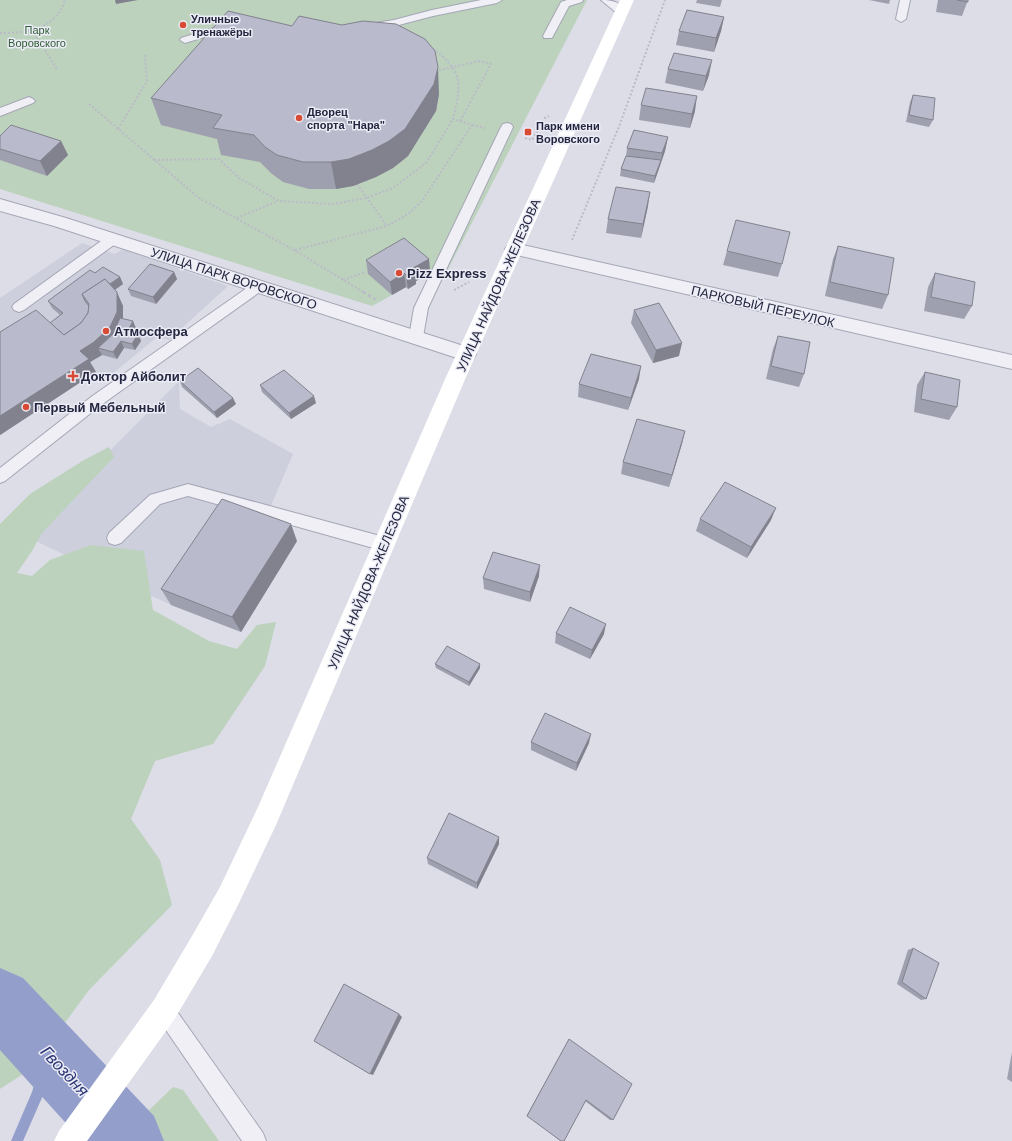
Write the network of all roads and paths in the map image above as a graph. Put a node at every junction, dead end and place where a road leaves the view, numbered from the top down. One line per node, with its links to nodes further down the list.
1 (65, 0): 13 (path)
2 (497, 0): 10 (lane)
3 (558, 0): 4 (lane)
4 (578, 0)
5 (606, 0): 8 (lane)
6 (665, 0): 39 (path)
7 (905, 0): 9 (lane)
8 (623, 4): 37 (main road, УЛИЦА НАЙДОВА-ЖЕЛЕЗОВА)
9 (901, 19)
10 (395, 23): 12 (lane); 17 (path)
11 (242, 24): 15 (lane)
12 (359, 29)
13 (32, 30): 14 (path); 18 (path)
14 (0, 33)
15 (185, 40)
16 (145, 55): 27 (path)
17 (454, 66): 19 (path); 24 (path); 25 (path)
18 (57, 68)
19 (432, 72)
20 (29, 101): 22 (lane)
21 (89, 104): 27 (path)
22 (0, 112)
23 (551, 114): 28 (path)
24 (453, 119): 25 (path); 31 (path)
25 (460, 121): 35 (path)
26 (508, 127): 45 (lane)
27 (118, 129): 29 (path)
28 (525, 138)
29 (154, 160): 32 (path); 34 (path)
30 (357, 184): 31 (path)
31 (366, 198): 32 (path); 35 (path)
32 (279, 201): 34 (path)
33 (0, 205): 36 (street, УЛИЦА ПАРК ВОРОВСКОГО)
34 (236, 218): 38 (path)
35 (387, 226): 38 (path)
36 (113, 239): 42 (street, УЛИЦА ПАРК ВОРОВСКОГО); 44 (lane)
37 (514, 249): 39 (street, ПАРКОВЫЙ ПЕРЕУЛОК); 46 (main road, УЛИЦА НАЙДОВА-ЖЕЛЕЗОВА)
38 (294, 250): 41 (path)
39 (563, 261): 47 (street, ПАРКОВЫЙ ПЕРЕУЛОК)
40 (366, 272): 41 (path)
41 (344, 280): 43 (path)
42 (259, 286): 45 (street, УЛИЦА ПАРК ВОРОВСКОГО); 48 (lane)
43 (380, 302)
44 (18, 307)
45 (416, 337): 46 (street, УЛИЦА ПАРК ВОРОВСКОГО)
46 (466, 354): 50 (main road, УЛИЦА НАЙДОВА-ЖЕЛЕЗОВА)
47 (1012, 362)
48 (0, 477)
49 (115, 538): 50 (lane)
50 (384, 544): 51 (main road, УЛИЦА НАЙДОВА-ЖЕЛЕЗОВА)
51 (164, 1010): 52 (main road, УЛИЦА НАЙДОВА-ЖЕЛЕЗОВА); 53 (lane)
52 (69, 1141)
53 (255, 1141)

